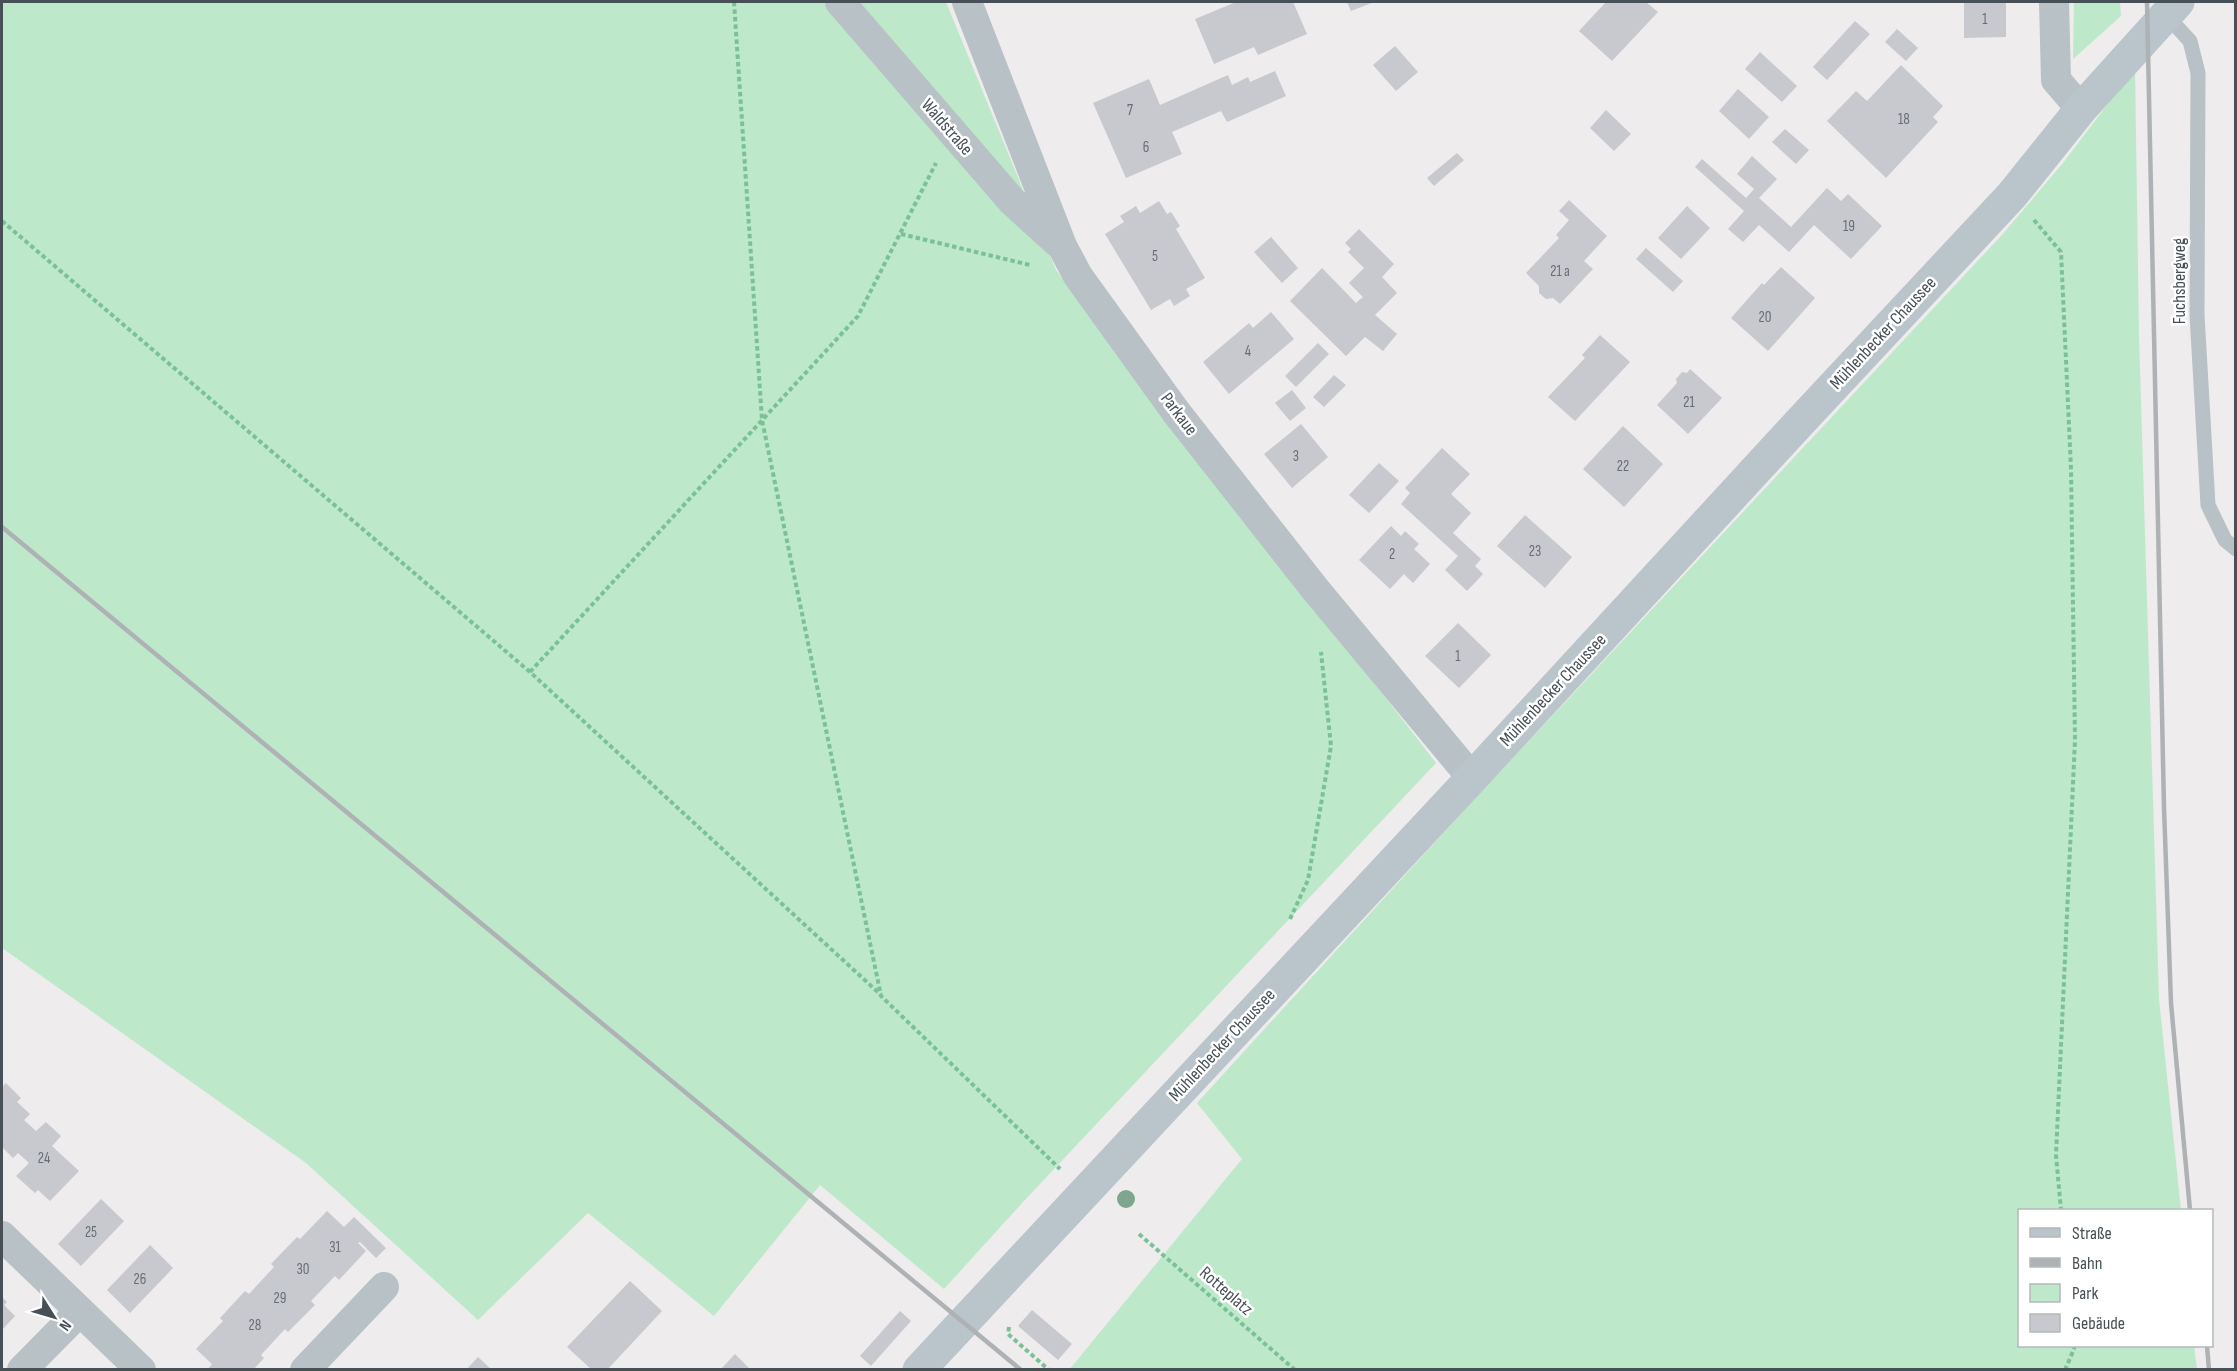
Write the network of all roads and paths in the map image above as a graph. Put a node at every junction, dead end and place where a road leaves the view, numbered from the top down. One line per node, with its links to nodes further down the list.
1 (734, 2): 13 (path)
2 (840, 2): 7 (street, Waldstraße)
3 (967, 2): 11 (street, Parkaue)
4 (2054, 2): 6 (street)
5 (2172, 8): 6 (main road, Mühlenbecker Chaussee); 14 (lane, Fuchsbergweg)
6 (2081, 110): 8 (main road, Mühlenbecker Chaussee)
7 (951, 133): 10 (path); 11 (street, Waldstraße)
8 (2012, 195): 17 (main road, Mühlenbecker Chaussee); 21 (path)
9 (2, 221): 16 (path)
10 (901, 234): 12 (path); 13 (path)
11 (1062, 246): 12 (street, Parkaue)
12 (1078, 276): 17 (street, Parkaue)
13 (762, 420): 16 (path); 19 (path)
14 (2235, 549)
15 (1321, 645): 18 (path)
16 (530, 672): 19 (path)
17 (1472, 778): 20 (main road, Mühlenbecker Chaussee)
18 (1288, 924)
19 (881, 996): 20 (path)
20 (1084, 1192): 25 (main road, Mühlenbecker Chaussee)
21 (2061, 1209)
22 (1139, 1233): 33 (path, Rotteplatz)
23 (2, 1236): 26 (street)
24 (384, 1287): 30 (street)
25 (991, 1292): 31 (main road, Mühlenbecker Chaussee); 32 (path)
26 (80, 1311): 28 (street); 29 (street)
27 (2074, 1347): 34 (path)
28 (22, 1370)
29 (141, 1370)
30 (305, 1370)
31 (919, 1370)
32 (1050, 1370)
33 (1295, 1370)
34 (2065, 1370)

